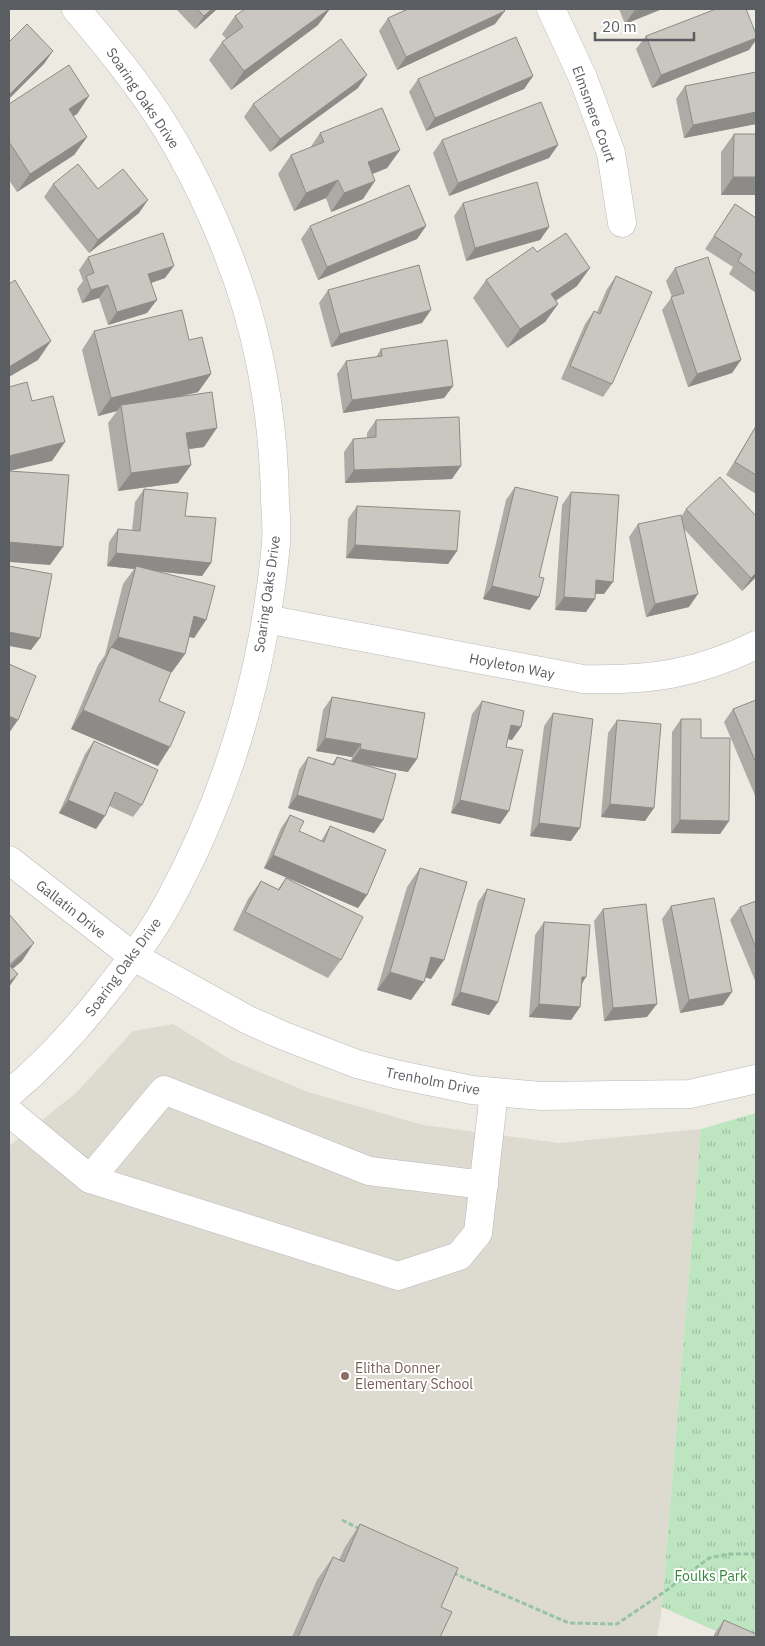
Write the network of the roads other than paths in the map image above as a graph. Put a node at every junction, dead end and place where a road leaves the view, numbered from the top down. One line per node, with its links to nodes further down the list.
1 (76, 9): 4 (street, Soaring Oaks Drive)
2 (551, 9): 3 (street, Elmsmere Court)
3 (622, 222)
4 (266, 619): 5 (street, Hoyleton Way); 7 (street, Soaring Oaks Drive)
5 (756, 645)
6 (9, 860): 7 (street, Gallatin Drive)
7 (134, 957): 9 (street, Trenholm Drive); 10 (street, Soaring Oaks Drive)
8 (756, 1079): 9 (street, Trenholm Drive)
9 (494, 1092): 13 (street)
10 (9, 1094)
11 (9, 1112): 12 (street)
12 (90, 1179): 13 (street); 13 (street)
13 (484, 1185)

